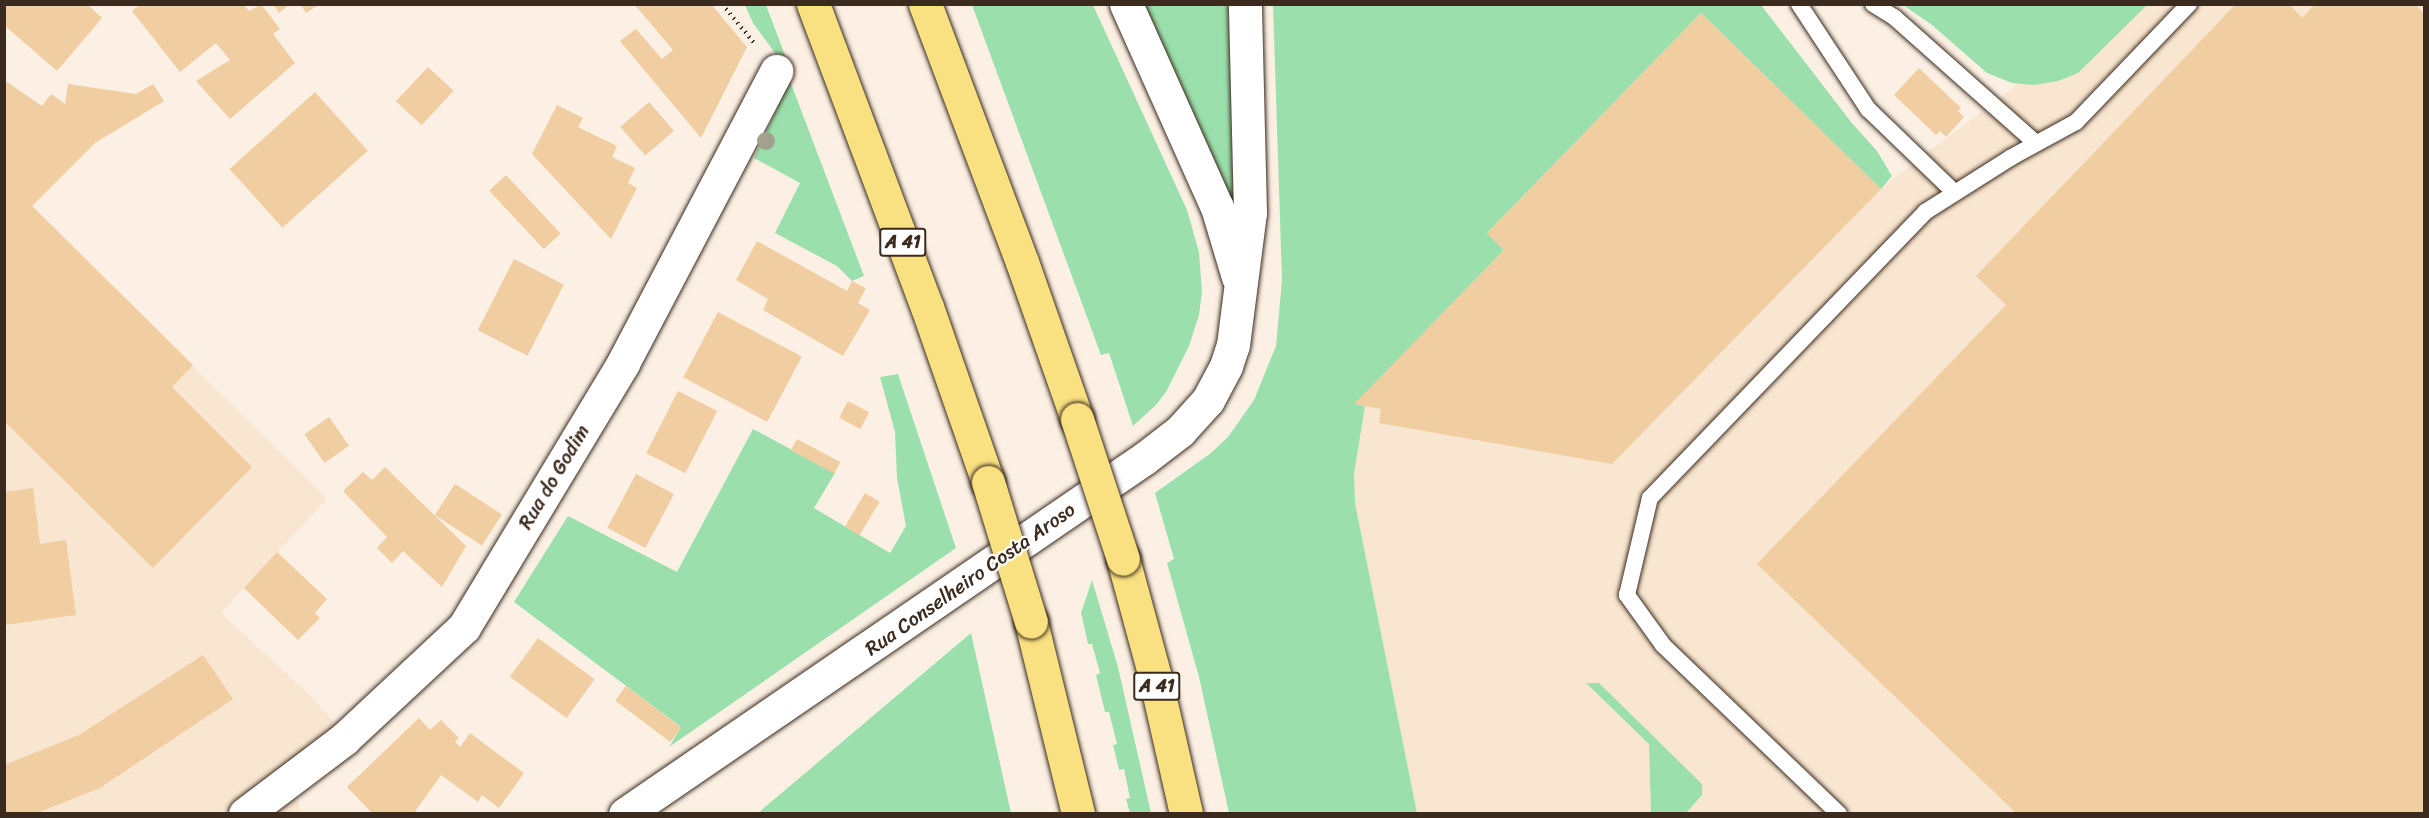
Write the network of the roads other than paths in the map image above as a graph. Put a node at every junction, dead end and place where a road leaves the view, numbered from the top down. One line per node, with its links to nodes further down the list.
1 (813, 4): 14 (highway, A 41, bridge)
2 (925, 4): 15 (highway, A 41, bridge)
3 (1126, 4): 11 (main road, Rua Conselheiro Costa Aroso)
4 (1245, 4): 11 (main road, Rua Conselheiro Costa Aroso)
5 (1798, 4): 10 (lane)
6 (1872, 4): 9 (lane)
7 (2188, 4): 9 (lane)
8 (776, 71): 12 (main road, Rua do Godim)
9 (2036, 143): 10 (lane)
10 (1954, 192): 16 (lane)
11 (1241, 287): 13 (main road, Rua Conselheiro Costa Aroso)
12 (245, 813)
13 (625, 813)
14 (1078, 813)
15 (1186, 813)
16 (1839, 813)

